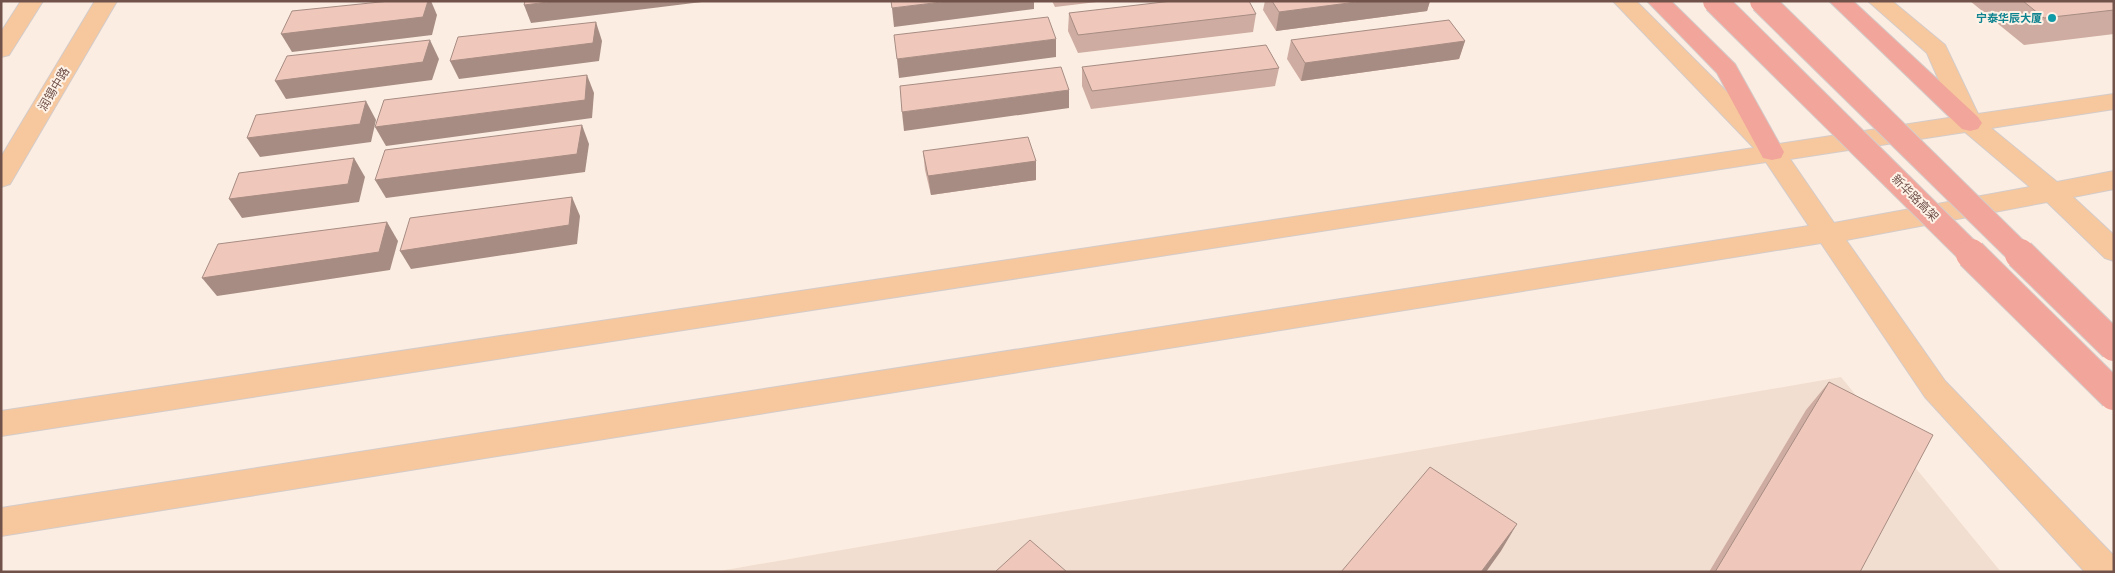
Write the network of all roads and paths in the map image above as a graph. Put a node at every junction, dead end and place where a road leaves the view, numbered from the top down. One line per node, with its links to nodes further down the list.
1 (32, 1): 9 (main road)
2 (106, 1): 13 (main road, 润锡中路)
3 (1624, 1): 12 (main road)
4 (1658, 1): 12 (highway)
5 (1715, 1): 18 (highway, 新华路高架, bridge)
6 (1762, 1): 19 (highway, bridge)
7 (1840, 1): 11 (highway)
8 (1879, 1): 11 (main road)
9 (1, 50)
10 (2114, 101): 11 (main road)
11 (1970, 123): 12 (main road); 15 (main road)
12 (1772, 152): 16 (main road); 22 (main road)
13 (1, 178)
14 (2114, 180): 15 (main road)
15 (2052, 192): 16 (main road); 17 (main road)
16 (1829, 233): 23 (main road); 24 (main road)
17 (2114, 252)
18 (2014, 296): 20 (highway, 新华路高架, bridge); 21 (highway, bridge)
19 (2114, 346)
20 (2114, 395)
21 (2114, 407)
22 (1, 424)
23 (1, 522)
24 (2107, 572)

